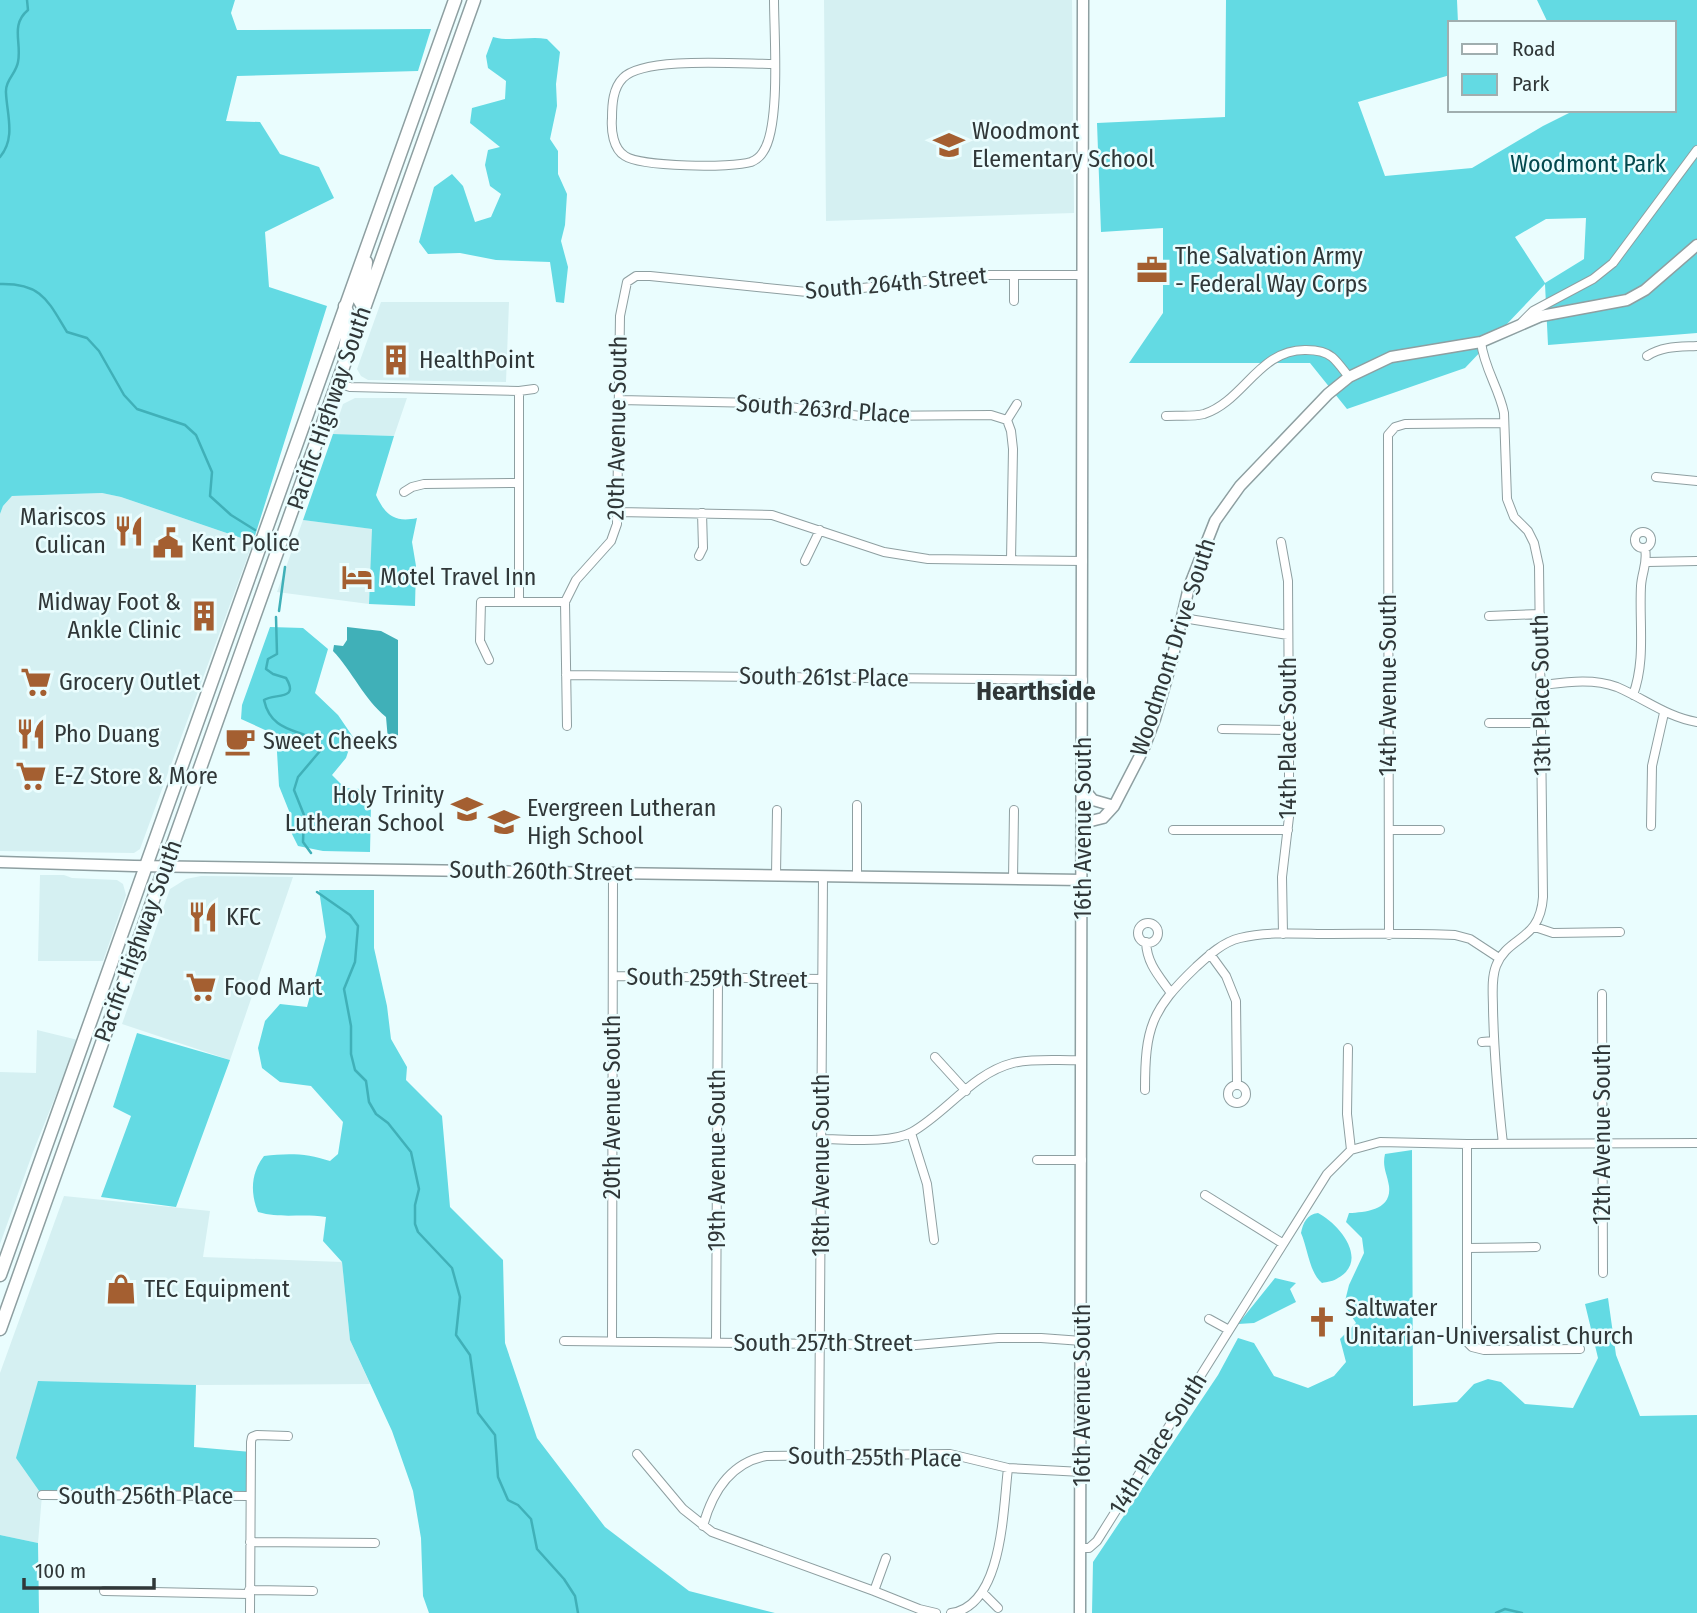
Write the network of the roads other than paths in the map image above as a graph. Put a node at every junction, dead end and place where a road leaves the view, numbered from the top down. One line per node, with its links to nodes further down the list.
1 (455, 0): 8 (main road, Pacific Highway South)
2 (474, 0): 14 (main road, Pacific Highway South)
3 (774, 0): 5 (street)
4 (1083, 0): 10 (main road, 16th Avenue South)
5 (774, 64): 5 (street)
6 (1697, 150): 15 (street)
7 (1697, 245): 15 (main road, Woodmont Drive South)
8 (366, 248): 13 (main road, Pacific Highway South); 14 (main road)
9 (1014, 275): 10 (street, South 264th Street); 11 (street, South 264th Street); 12 (street)
10 (1083, 275): 41 (main road, 16th Avenue South)
11 (627, 282): 24 (street, 20th Avenue South)
12 (1014, 300)
13 (345, 306): 19 (main road); 75 (main road, Pacific Highway South)
14 (364, 308): 19 (main road, Pacific Highway South)
15 (1520, 324): 16 (main road, Woodmont Drive South)
16 (1482, 342): 20 (main road, Woodmont Drive South); 28 (street, 13th Place South)
17 (1697, 346): 18 (street)
18 (1647, 356)
19 (344, 366): 21 (main road, Pacific Highway South)
20 (1349, 377): 26 (street); 48 (main road, Woodmont Drive South)
21 (338, 383): 23 (street); 74 (main road, Pacific Highway South)
22 (534, 389): 23 (street)
23 (519, 391): 31 (street)
24 (620, 400): 27 (street, South 263rd Place); 33 (street, 20th Avenue South)
25 (1017, 404): 27 (street)
26 (1166, 415)
27 (1007, 419): 39 (street)
28 (1504, 423): 46 (street, 13th Place South); 71 (street, 14th Avenue South)
29 (1656, 477): 30 (street)
30 (1697, 481)
31 (519, 483): 32 (street); 45 (street)
32 (404, 492)
33 (618, 512): 34 (street); 44 (street, 20th Avenue South)
34 (702, 513): 35 (street); 38 (street)
35 (820, 530): 39 (street); 40 (street)
36 (1281, 542): 49 (street, 14th Place South)
37 (1645, 549): 43 (street)
38 (699, 556)
39 (1011, 560): 41 (street)
40 (805, 561)
41 (1083, 561): 52 (main road, 16th Avenue South)
42 (1697, 561): 43 (street)
43 (1647, 562): 54 (street)
44 (565, 601): 45 (street); 51 (street)
45 (519, 602): 50 (street)
46 (1540, 614): 47 (street); 53 (street, 13th Place South)
47 (1489, 615)
48 (1183, 618): 49 (street); 64 (main road, Woodmont Drive South)
49 (1288, 635): 61 (street, 14th Place South)
50 (489, 660)
51 (566, 675): 52 (street, South 261st Place); 59 (street)
52 (1083, 680): 62 (main road, 16th Avenue South)
53 (1542, 685): 54 (street); 58 (street, 13th Place South)
54 (1633, 695): 55 (street)
55 (1664, 713): 56 (street); 68 (street)
56 (1697, 722)
57 (1489, 723): 58 (street)
58 (1542, 723): 82 (street, 13th Place South)
59 (567, 726)
60 (1222, 729): 61 (street)
61 (1289, 730): 70 (street, 14th Place South)
62 (1083, 788): 64 (main road); 67 (main road, 16th Avenue South)
63 (857, 805): 79 (street)
64 (1114, 806): 67 (main road)
65 (777, 810): 77 (street)
66 (1014, 810): 80 (street)
67 (1083, 823): 81 (main road, 16th Avenue South)
68 (1651, 827)
69 (1173, 830): 70 (street)
70 (1288, 830): 84 (street, 14th Place South)
71 (1389, 830): 72 (street); 85 (street, 14th Avenue South)
72 (1440, 830)
73 (0, 862): 75 (main road, South 260th Street)
74 (166, 865): 75 (main road, South 260th Street); 76 (main road, South 260th Street); 119 (main road, Pacific Highway South)
75 (146, 866): 117 (main road, Pacific Highway South)
76 (613, 872): 77 (main road, South 260th Street); 89 (street, 20th Avenue South)
77 (776, 875): 78 (main road, South 260th Street)
78 (823, 876): 79 (main road, South 260th Street); 91 (street, 18th Avenue South)
79 (857, 876): 80 (main road, South 260th Street)
80 (1013, 879): 81 (main road, South 260th Street)
81 (1082, 880): 98 (main road, 16th Avenue South)
82 (1535, 927): 83 (street); 88 (street)
83 (1620, 932)
84 (1283, 934): 85 (street); 87 (street)
85 (1389, 934): 88 (street)
86 (1146, 942): 92 (street)
87 (1210, 954): 92 (street); 99 (street)
88 (1499, 958): 94 (street)
89 (612, 976): 90 (street, South 259th Street); 122 (street, 20th Avenue South)
90 (718, 978): 91 (street, South 259th Street); 124 (street, 19th Avenue South)
91 (822, 979): 103 (street, 18th Avenue South)
92 (1171, 993): 100 (street)
93 (1602, 994): 107 (street, 12th Avenue South)
94 (1494, 1041): 95 (street); 106 (street)
95 (1482, 1042)
96 (1348, 1048): 108 (street)
97 (934, 1057): 101 (street)
98 (1082, 1060): 101 (street); 110 (main road, 16th Avenue South)
99 (1237, 1085)
100 (1144, 1090)
101 (966, 1091): 102 (street)
102 (911, 1133): 103 (street); 112 (street)
103 (821, 1139): 125 (street, 18th Avenue South)
104 (1697, 1143): 107 (street)
105 (1467, 1144): 106 (street); 108 (street); 115 (street)
106 (1503, 1144): 107 (street)
107 (1601, 1144): 116 (street, 12th Avenue South)
108 (1351, 1150): 113 (street, 14th Place South)
109 (1037, 1160): 110 (street)
110 (1082, 1160): 123 (main road, 16th Avenue South)
111 (1205, 1195): 113 (street)
112 (934, 1240)
113 (1282, 1243): 120 (street, 14th Place South)
114 (1536, 1247): 115 (street)
115 (1468, 1248): 126 (street)
116 (1603, 1273)
117 (0, 1275)
118 (1209, 1319): 120 (street)
119 (0, 1329)
120 (1230, 1330): 137 (street, 14th Place South)
121 (564, 1341): 122 (street, South 257th Street)
122 (612, 1341): 124 (street, South 257th Street)
123 (1082, 1341): 125 (street, South 257th Street); 131 (main road, 16th Avenue South)
124 (716, 1342): 125 (street, South 257th Street)
125 (820, 1343): 129 (street, 18th Avenue South)
126 (1580, 1349)
127 (288, 1436): 133 (street)
128 (637, 1454): 134 (street)
129 (820, 1455): 130 (street, South 255th Place); 134 (street, South 255th Place)
130 (1008, 1468): 131 (street, South 255th Place); 143 (street)
131 (1082, 1472): 137 (main road, 16th Avenue South)
132 (42, 1495): 133 (street, South 256th Place)
133 (250, 1496): 135 (street)
134 (703, 1526): 141 (street)
135 (250, 1542): 136 (street); 142 (street)
136 (375, 1543)
137 (1080, 1548): 148 (main road, 16th Avenue South)
138 (886, 1558): 141 (street)
139 (104, 1591): 142 (street)
140 (313, 1591): 142 (street)
141 (874, 1591): 146 (street)
142 (249, 1592): 145 (street)
143 (983, 1592): 144 (street); 147 (street)
144 (998, 1608)
145 (250, 1613)
146 (936, 1613)
147 (951, 1613)
148 (1080, 1613)

